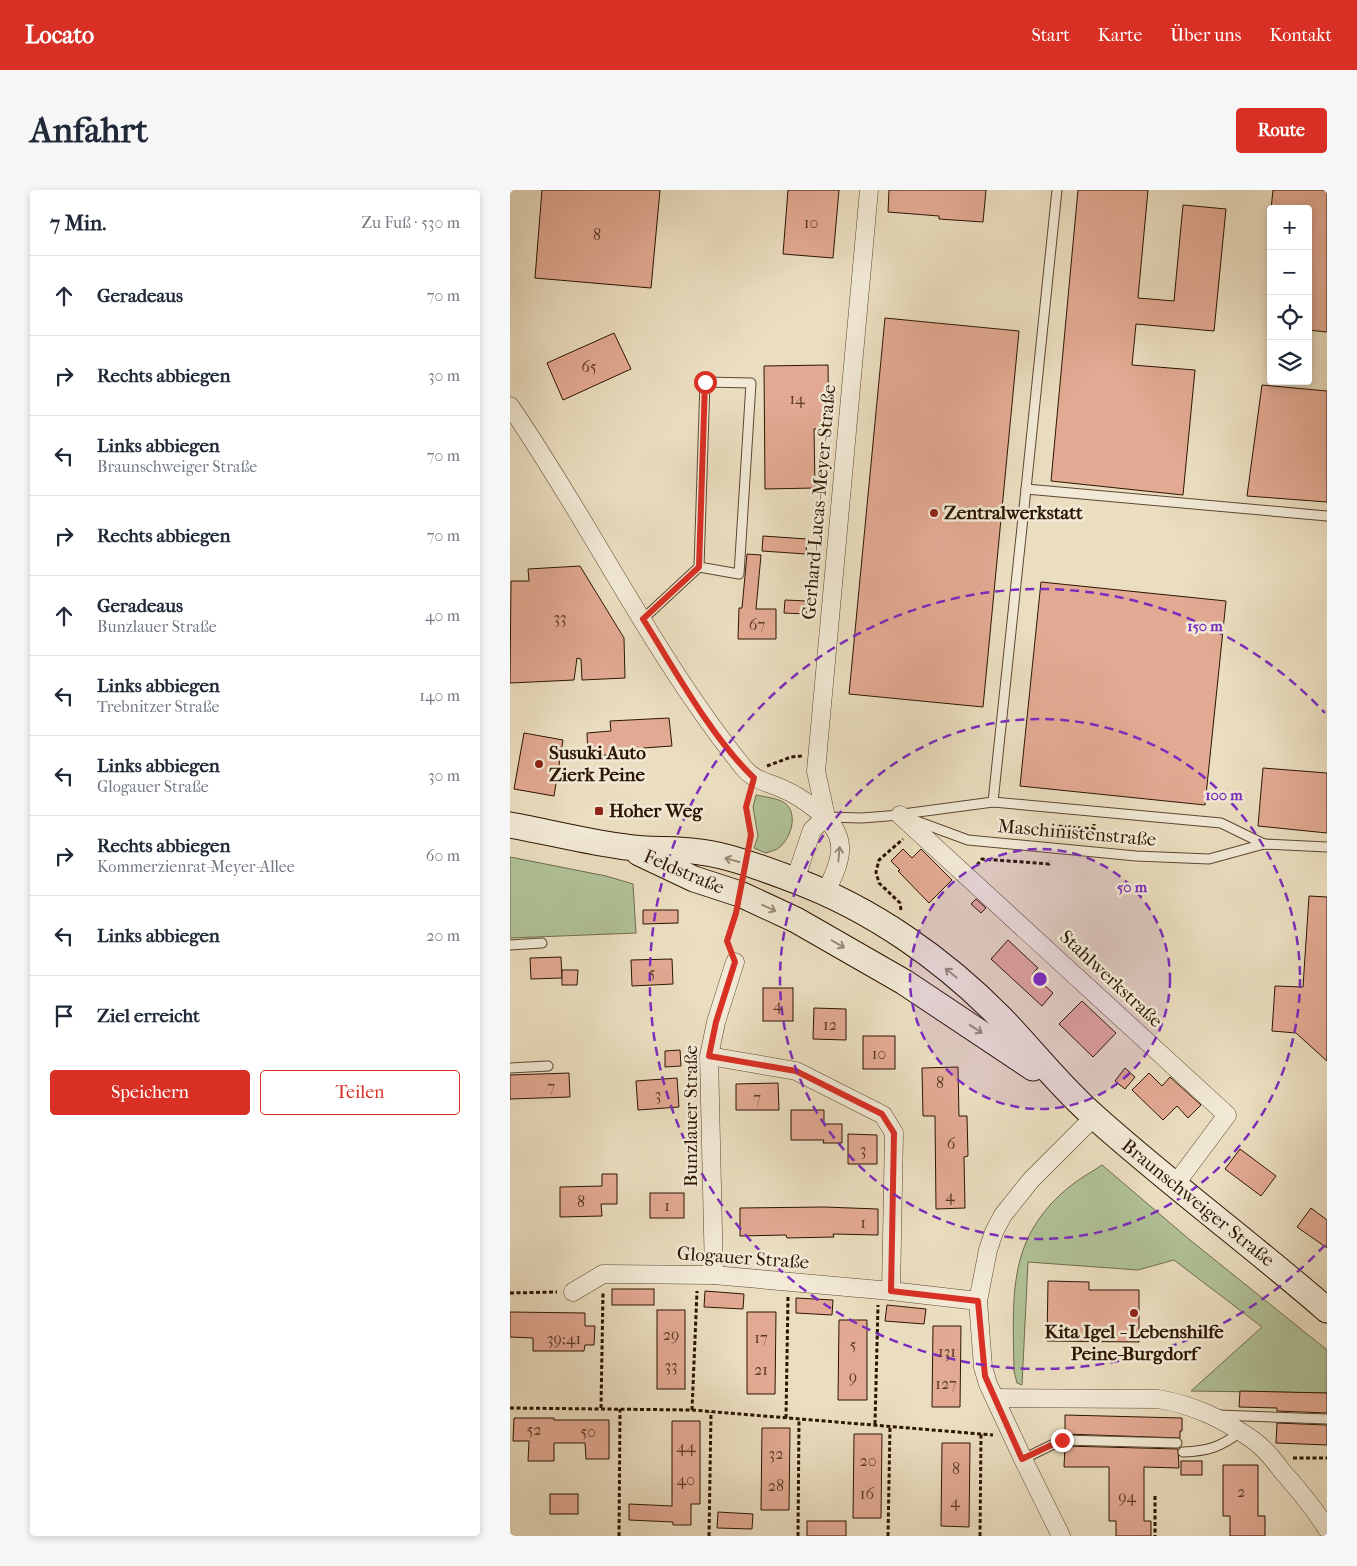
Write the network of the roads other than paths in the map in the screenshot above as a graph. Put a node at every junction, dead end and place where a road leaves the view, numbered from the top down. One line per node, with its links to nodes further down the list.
1 (868, 190): 10 (street, Gerhard-Lucas-Meyer-Straße)
2 (1057, 190): 4 (lane)
3 (510, 406): 7 (street)
4 (1026, 489): 5 (lane); 8 (lane)
5 (1327, 516)
6 (699, 567): 6 (lane); 7 (lane)
7 (643, 619): 10 (street)
8 (992, 802): 9 (lane); 12 (lane)
9 (900, 814): 10 (lane, Maschinistenstraße); 12 (lane, Maschinistenstraße); 26 (street, Stahlwerkstraße)
10 (826, 817): 15 (street); 16 (street, one-way to 10)
11 (510, 825): 14 (street, Feldstraße)
12 (1264, 844): 13 (lane, Maschinistenstraße)
13 (1327, 847)
14 (628, 848): 15 (street, Feldstraße, one-way to 14); 17 (street, Feldstraße, one-way to 17)
15 (795, 880): 16 (street, Feldstraße); 17 (street)
16 (825, 893): 17 (street); 24 (street, Braunschweiger Straße, one-way to 16)
17 (796, 920): 24 (street, Braunschweiger Straße, one-way to 24)
18 (542, 943): 19 (lane)
19 (510, 944)
20 (735, 962): 21 (street, Bunzlauer Straße)
21 (709, 1056): 27 (street, Bunzlauer Straße); 28 (street)
22 (548, 1066): 23 (lane)
23 (510, 1068)
24 (1071, 1095): 25 (street, Braunschweiger Straße)
25 (1094, 1117): 26 (street, Braunschweiger Straße); 30 (street)
26 (1174, 1186): 31 (street, Braunschweiger Straße)
27 (706, 1275): 28 (street, Glogauer Straße); 29 (street, Glogauer Straße)
28 (885, 1290): 30 (street, Glogauer Straße)
29 (573, 1292)
30 (978, 1301): 32 (street)
31 (1327, 1310)
32 (994, 1398): 33 (street); 38 (street)
33 (1212, 1415): 34 (lane); 35 (street)
34 (1327, 1419)
35 (1240, 1432): 37 (lane); 39 (street)
36 (1177, 1443): 38 (lane)
37 (1183, 1452)
38 (1022, 1459): 40 (street)
39 (1327, 1529)
40 (1057, 1535)

